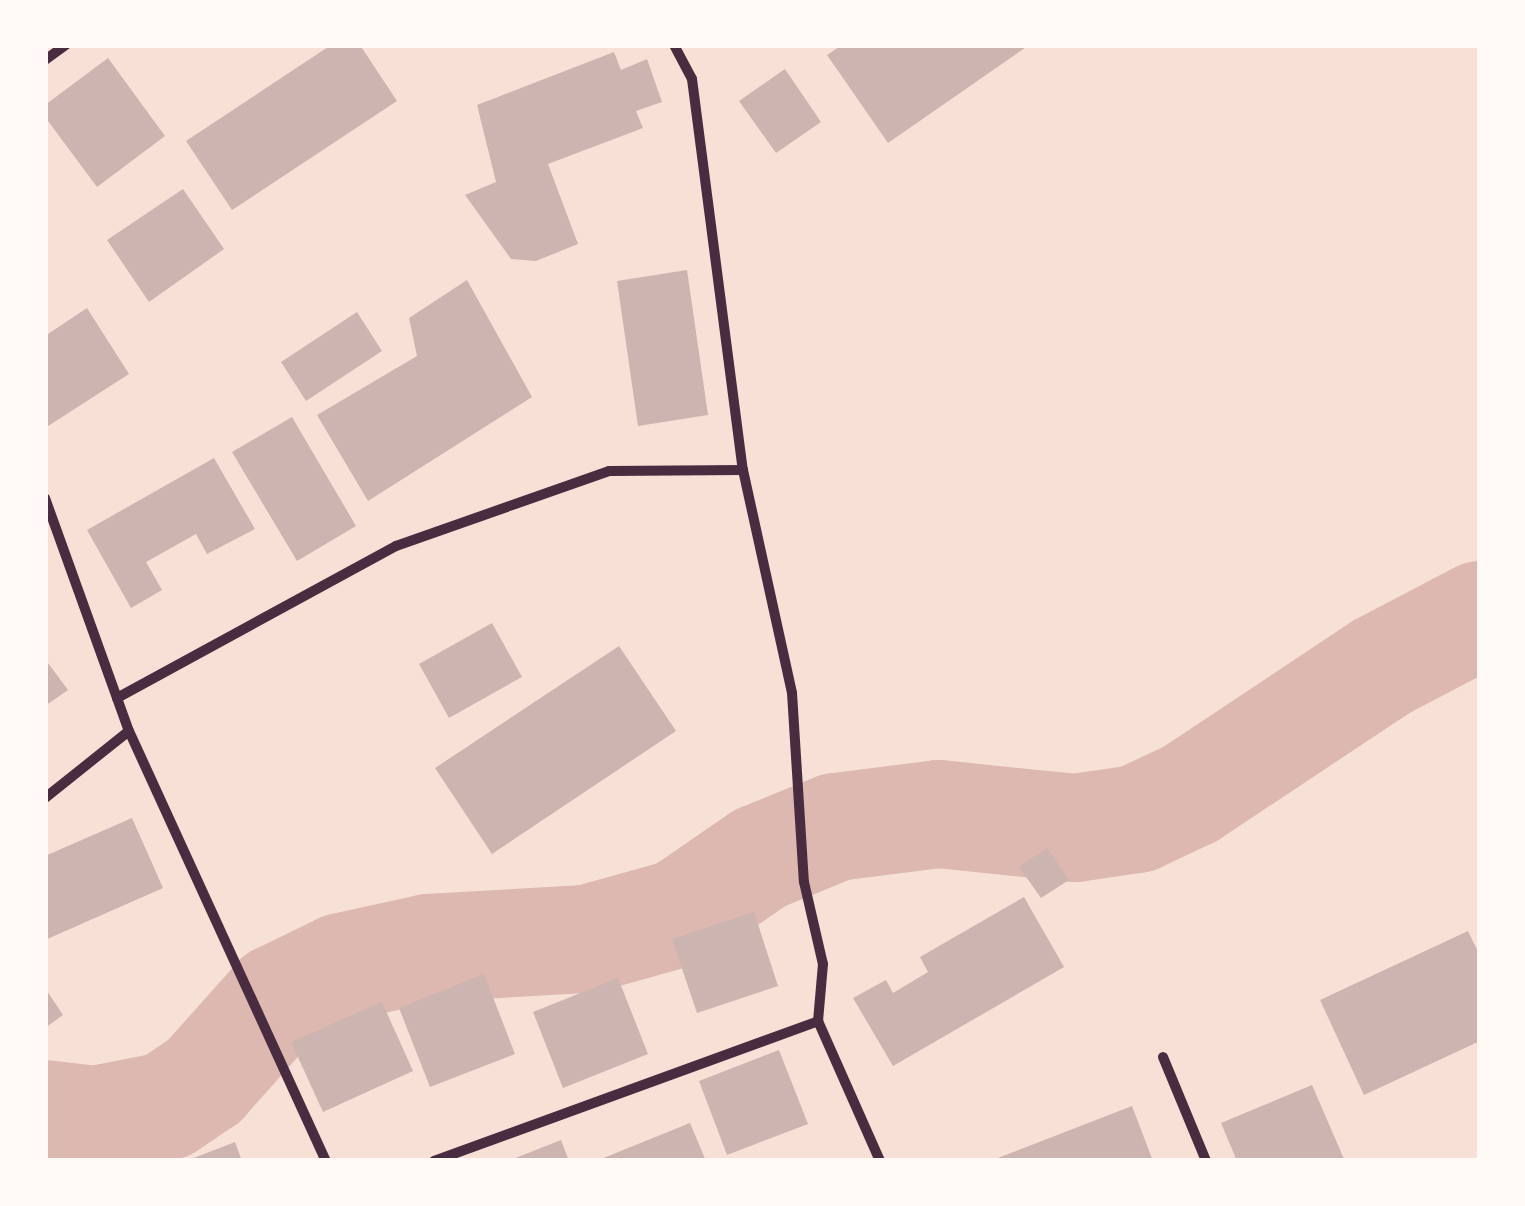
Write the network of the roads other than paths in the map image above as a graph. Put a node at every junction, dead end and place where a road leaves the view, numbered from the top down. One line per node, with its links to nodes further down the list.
1 (66, 45): 3 (street)
2 (674, 45): 4 (street)
3 (45, 60)
4 (742, 470): 6 (street); 9 (street)
5 (45, 498): 6 (street)
6 (117, 698): 7 (street)
7 (129, 731): 8 (street); 11 (street)
8 (45, 798)
9 (818, 1021): 12 (street); 13 (street)
10 (1162, 1057): 14 (street)
11 (326, 1161)
12 (434, 1161)
13 (880, 1161)
14 (1206, 1161)

